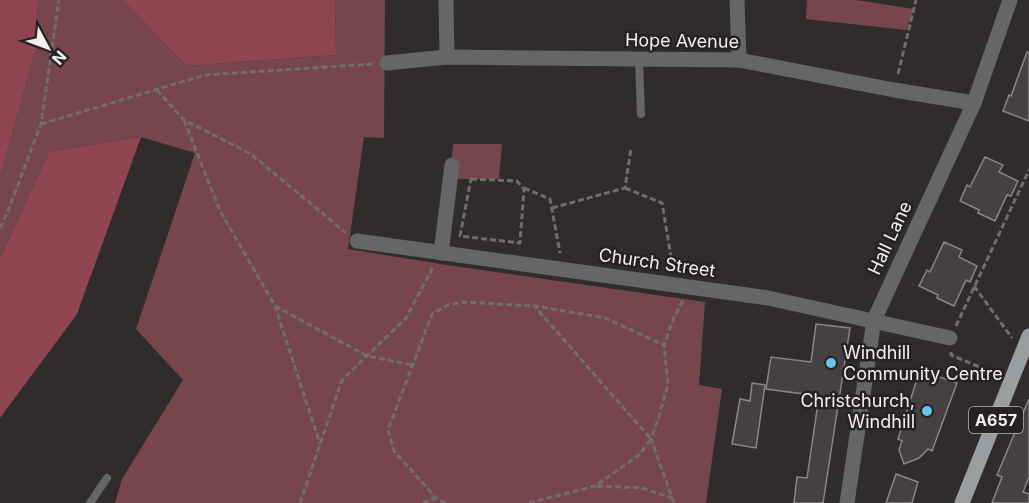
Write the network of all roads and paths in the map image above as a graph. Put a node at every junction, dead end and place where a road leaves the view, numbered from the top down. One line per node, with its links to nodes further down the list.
1 (59, 0): 15 (path)
2 (446, 0): 6 (street)
3 (737, 0): 8 (street)
4 (916, 0): 11 (path)
5 (1010, 0): 12 (street, Hall Lane)
6 (447, 57): 7 (street, Hope Avenue); 9 (street, Hope Avenue)
7 (639, 59): 8 (street, Hope Avenue); 13 (lane)
8 (739, 60): 11 (street, Hope Avenue)
9 (387, 63): 10 (path)
10 (156, 90): 14 (path); 15 (path)
11 (894, 90): 12 (street, Hope Avenue)
12 (974, 103): 30 (street, Hall Lane)
13 (641, 114)
14 (184, 120): 23 (path); 28 (path)
15 (40, 124): 22 (path)
16 (631, 147): 20 (path)
17 (452, 165): 24 (street)
18 (1029, 170): 27 (path)
19 (522, 187): 19 (path); 21 (path)
20 (625, 188): 21 (path); 26 (path)
21 (552, 208): 25 (path)
22 (0, 228)
23 (357, 241): 24 (street, Church Street)
24 (441, 253): 25 (street, Church Street); 35 (path)
25 (564, 270): 26 (street, Church Street)
26 (683, 286): 30 (street, Church Street); 33 (path)
27 (974, 286): 32 (path); 34 (path)
28 (275, 306): 35 (path); 39 (path)
29 (534, 306): 33 (path); 36 (path); 38 (path)
30 (874, 320): 32 (street, Church Street); 50 (street, Hall Lane)
31 (1029, 336): 34 (main road, A657)
32 (950, 338): 37 (path)
33 (663, 345): 38 (path)
34 (1023, 353): 37 (main road, A657)
35 (367, 356): 36 (path); 39 (path)
36 (413, 365): 42 (path)
37 (1012, 381): 51 (main road, A657)
38 (651, 439): 41 (path); 43 (path)
39 (320, 444): 45 (path)
40 (107, 478): 44 (lane)
41 (595, 486): 43 (path); 48 (path)
42 (436, 498): 46 (path); 47 (path)
43 (672, 498): 49 (path)
44 (90, 503)
45 (300, 503)
46 (423, 503)
47 (446, 503)
48 (529, 503)
49 (674, 503)
50 (847, 503)
51 (962, 503)

